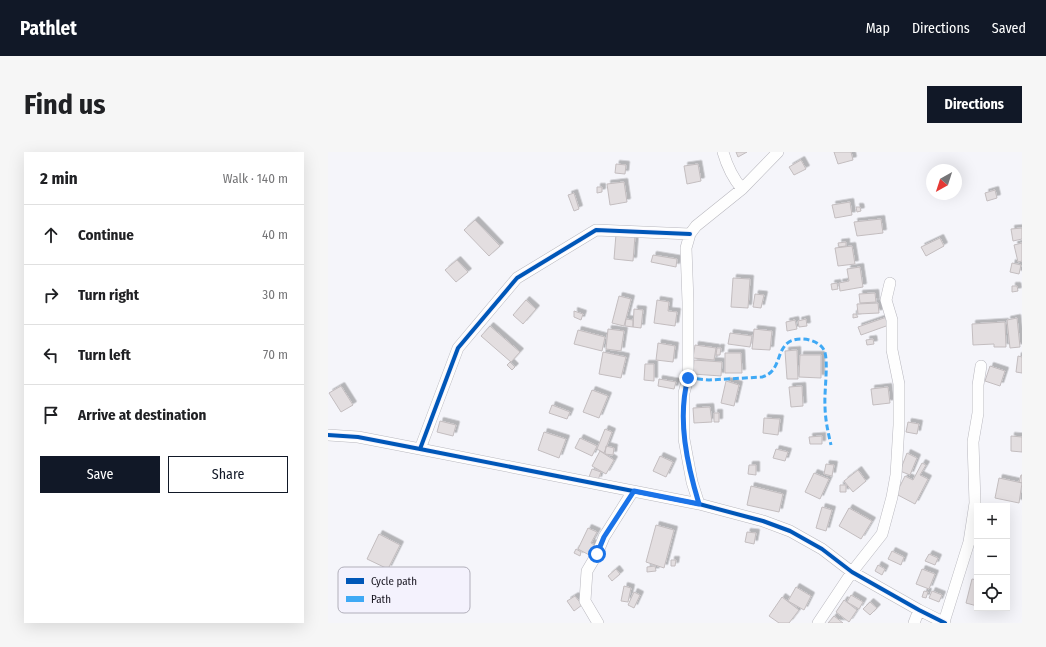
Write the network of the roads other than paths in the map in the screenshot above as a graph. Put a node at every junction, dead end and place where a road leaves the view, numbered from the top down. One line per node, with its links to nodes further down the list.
1 (723, 152): 3 (street)
2 (778, 152): 3 (street)
3 (742, 189): 4 (street)
4 (690, 234): 8 (street); 10 (street)
5 (890, 283): 11 (street)
6 (981, 366): 16 (street)
7 (328, 435): 8 (street)
8 (420, 449): 9 (street)
9 (634, 491): 10 (street); 13 (street)
10 (699, 504): 11 (street)
11 (852, 572): 12 (street); 14 (street)
12 (919, 610): 15 (street); 16 (street)
13 (598, 623)
14 (818, 623)
15 (914, 623)
16 (944, 623)

